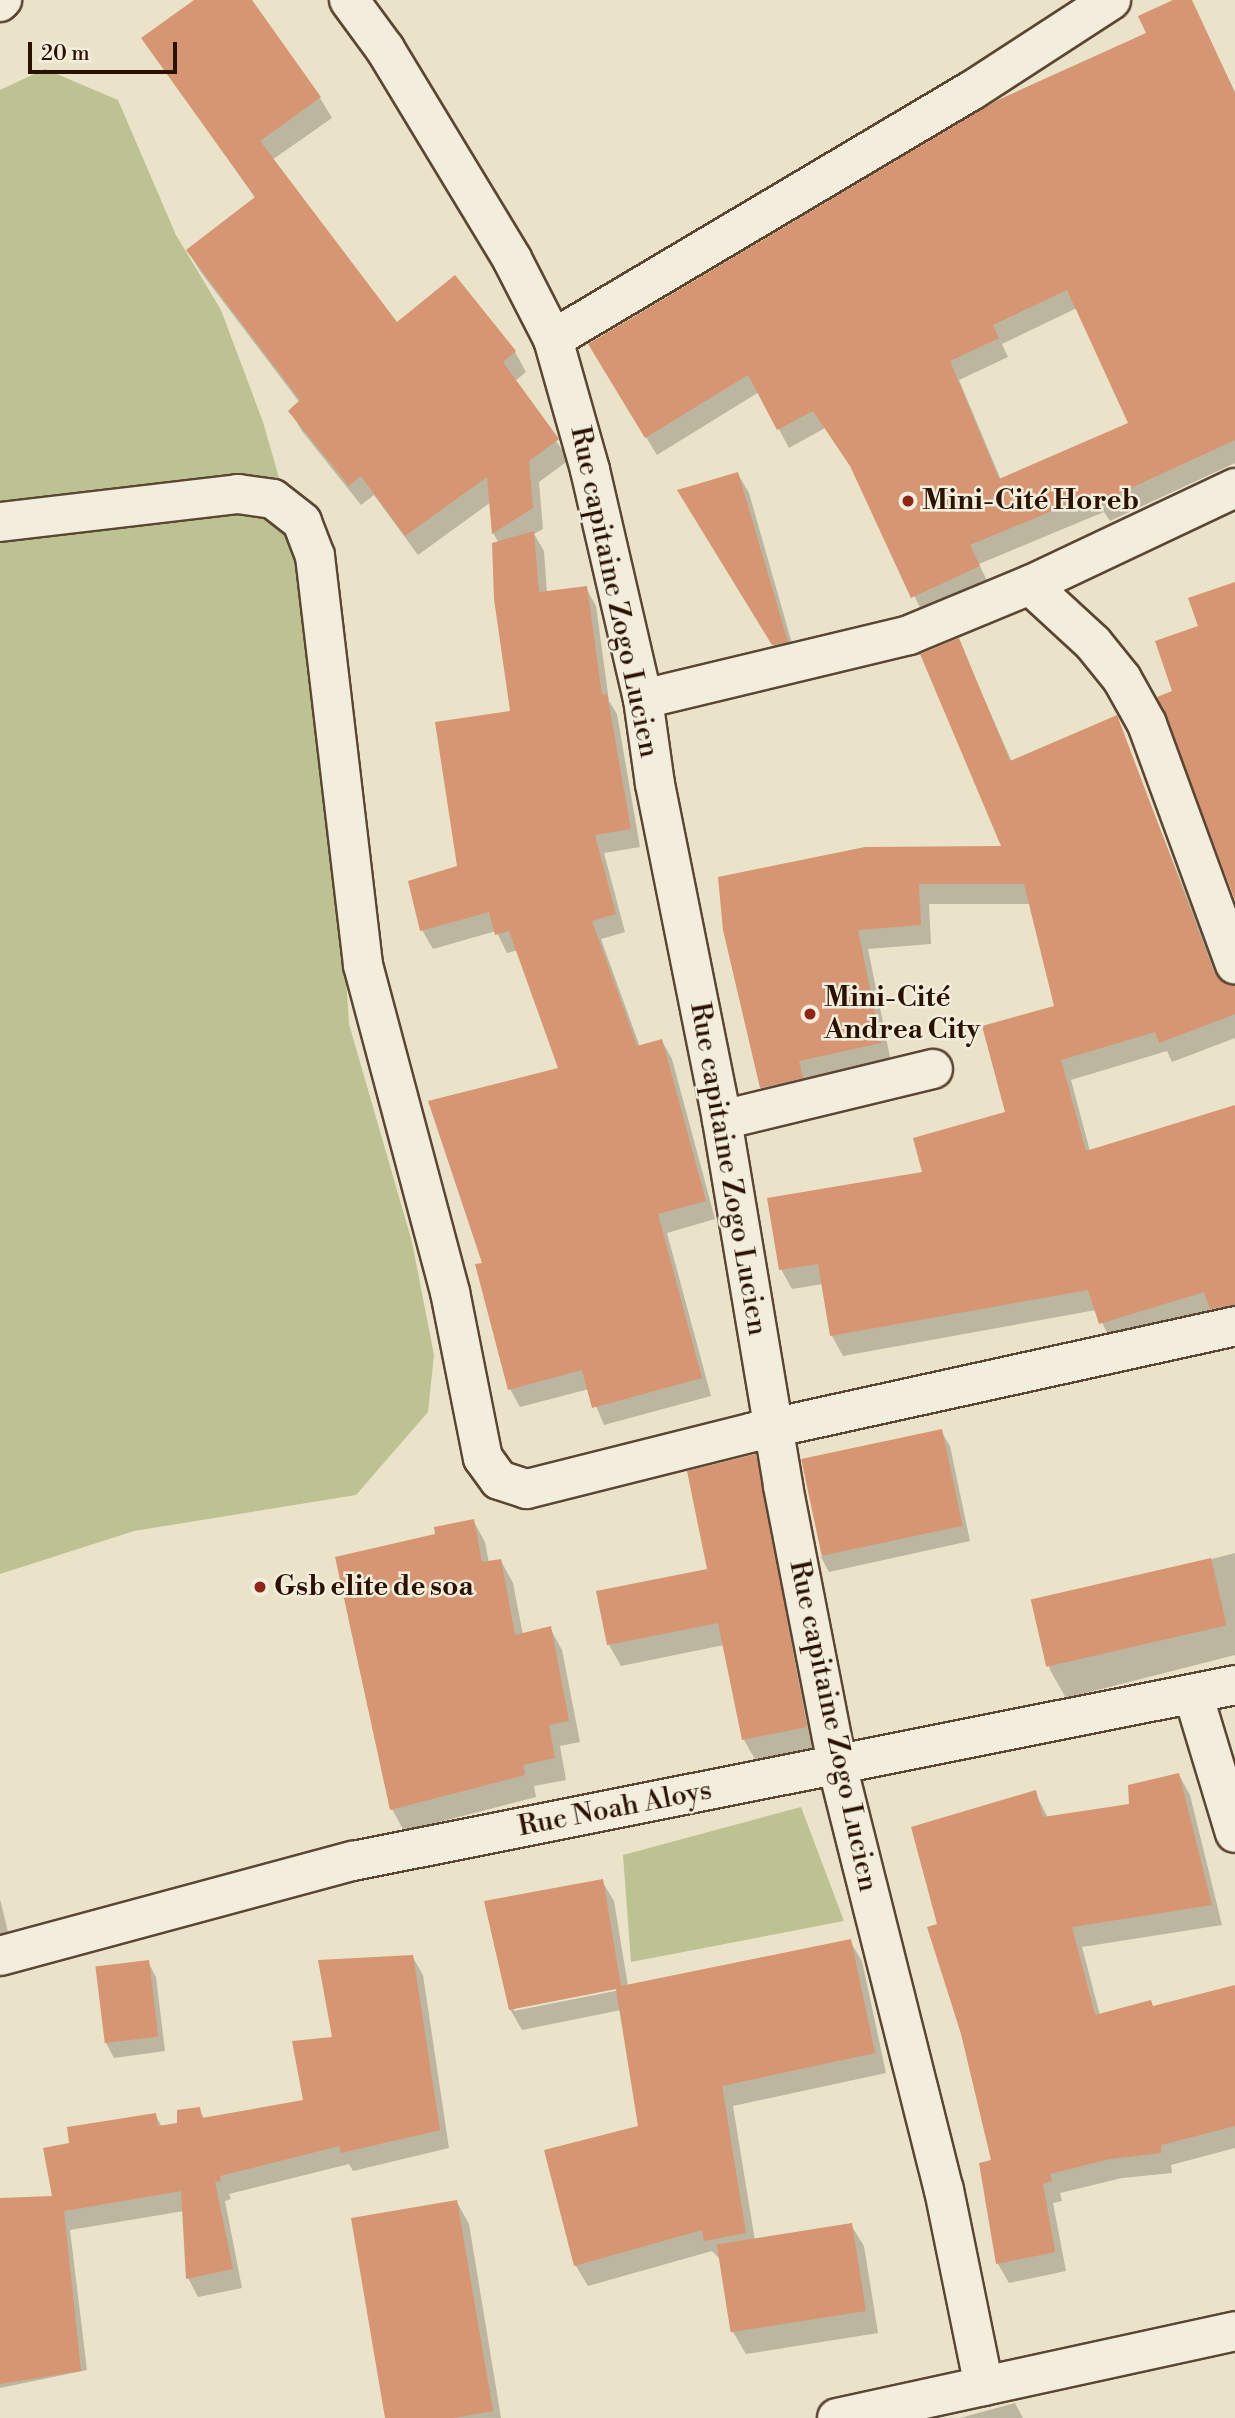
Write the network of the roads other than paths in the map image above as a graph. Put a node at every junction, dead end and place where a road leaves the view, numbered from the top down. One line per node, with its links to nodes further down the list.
1 (349, 0): 3 (street, Rue capitaine Zogo Lucien)
2 (1111, 0): 3 (street)
3 (553, 339): 7 (street, Rue capitaine Zogo Lucien)
4 (1235, 488): 6 (street)
5 (0, 522): 12 (street)
6 (1030, 585): 7 (street); 8 (street)
7 (643, 699): 10 (street, Rue capitaine Zogo Lucien)
8 (1235, 964)
9 (933, 1069): 10 (street)
10 (722, 1120): 12 (street, Rue capitaine Zogo Lucien)
11 (1235, 1326): 12 (street)
12 (774, 1429): 15 (street, Rue capitaine Zogo Lucien)
13 (1235, 1685): 14 (street, Rue Noah Aloys)
14 (1193, 1694): 15 (street, Rue Noah Aloys); 16 (street)
15 (837, 1765): 17 (street, Rue Noah Aloys); 19 (street, Rue capitaine Zogo Lucien)
16 (1235, 1833)
17 (0, 1956)
18 (1235, 2331): 19 (street)
19 (984, 2386): 20 (street)
20 (837, 2418)

